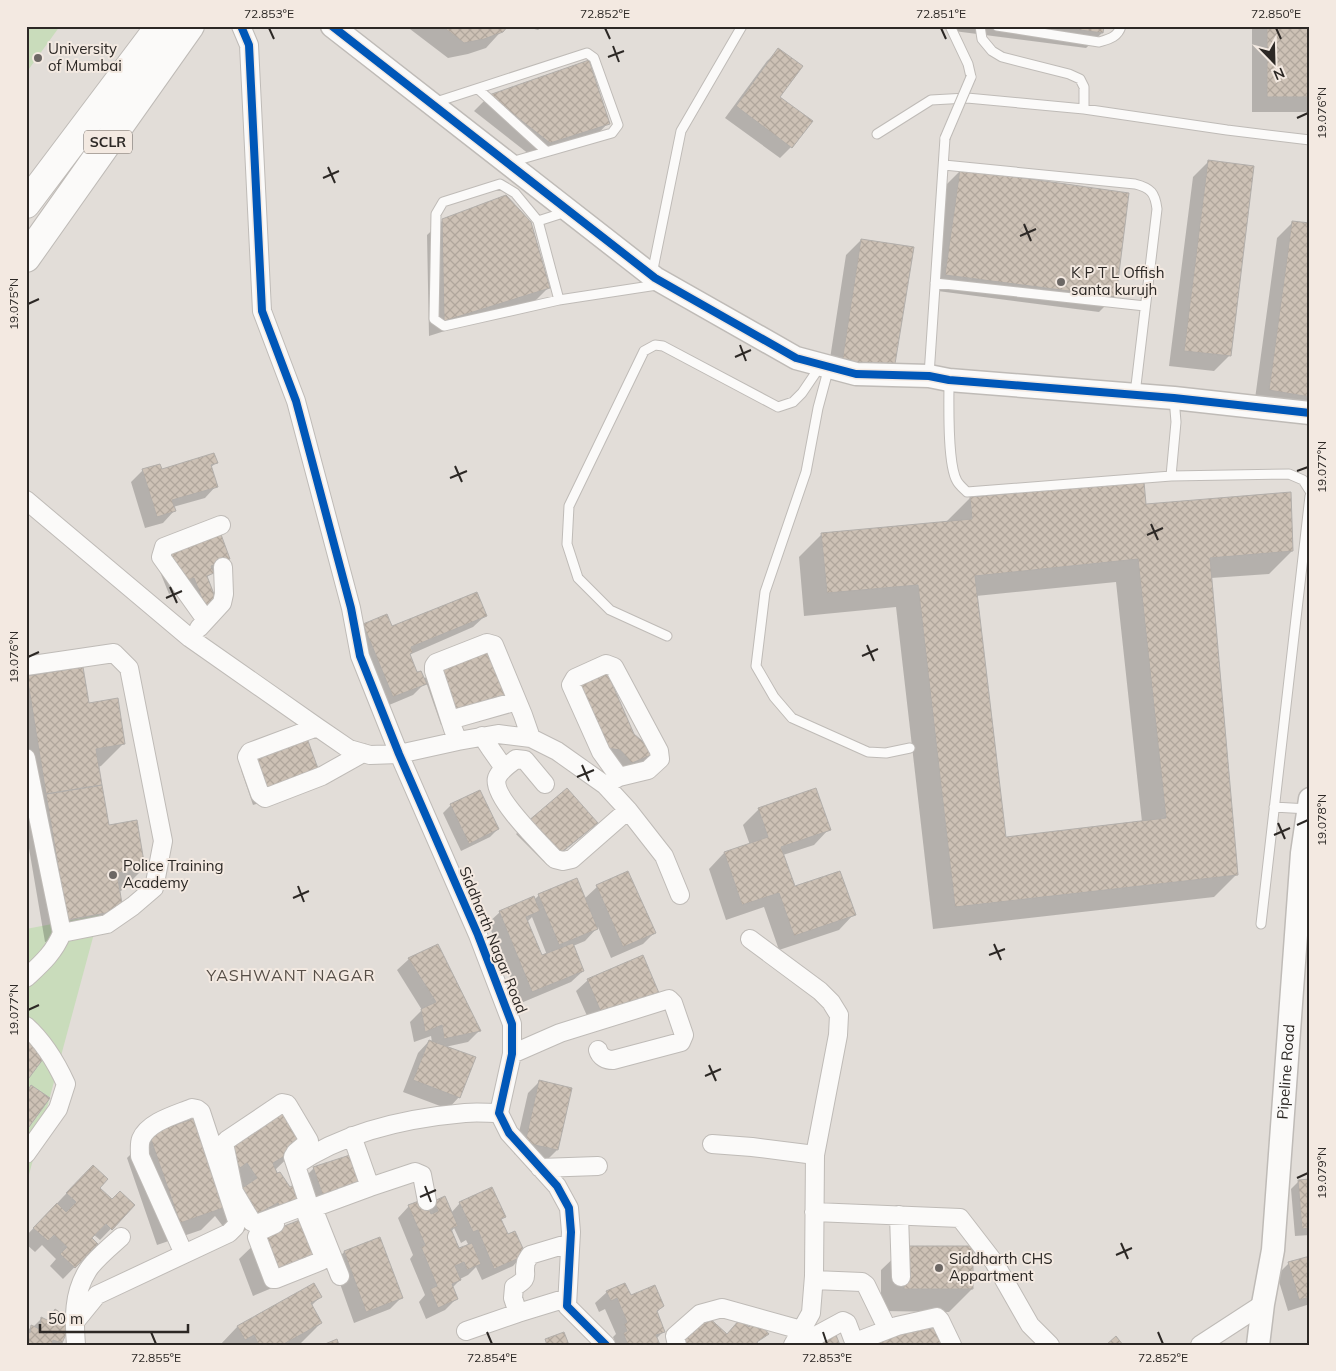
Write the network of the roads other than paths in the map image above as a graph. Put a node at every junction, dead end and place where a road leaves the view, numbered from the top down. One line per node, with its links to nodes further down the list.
1 (138, 26): 19 (highway, SCLR)
2 (160, 26): 20 (highway)
3 (190, 26): 23 (highway, SCLR)
4 (241, 26): 51 (street, Siddharth Nagar Road)
5 (332, 26): 12 (street)
6 (742, 26): 24 (lane)
7 (950, 26): 18 (lane, bridge)
8 (980, 26): 13 (lane)
9 (997, 26): 10 (lane)
10 (1121, 26)
11 (478, 89): 12 (lane); 16 (lane); 16 (lane)
12 (430, 104): 17 (street)
13 (1084, 110): 14 (lane); 15 (lane)
14 (877, 134)
15 (1310, 140)
16 (546, 151): 17 (lane)
17 (507, 163): 21 (street)
18 (944, 165): 25 (lane); 27 (lane)
19 (26, 173)
20 (26, 204)
21 (569, 211): 22 (lane); 24 (street)
22 (538, 221): 26 (lane); 26 (lane)
23 (26, 258)
24 (658, 279): 26 (lane); 28 (street)
25 (935, 283): 27 (lane); 29 (lane)
26 (559, 300)
27 (1145, 306): 30 (lane)
28 (825, 366): 29 (street); 40 (lane); 49 (lane)
29 (939, 378): 30 (street); 33 (lane)
30 (1135, 394): 31 (street)
31 (1174, 398): 32 (street); 33 (lane)
32 (1301, 410)
33 (1171, 476): 34 (lane)
34 (1310, 491)
35 (1310, 496): 57 (lane)
36 (26, 500): 41 (street)
37 (221, 525): 39 (street)
38 (223, 567): 39 (street)
39 (206, 620): 41 (street)
40 (667, 636)
41 (190, 638): 45 (street)
42 (26, 666): 62 (street)
43 (517, 701): 44 (street); 44 (street); 47 (street)
44 (450, 720): 48 (street)
45 (317, 728): 50 (street); 50 (street)
46 (482, 736): 47 (street); 48 (street); 53 (street)
47 (530, 738): 54 (street)
48 (458, 741): 51 (street)
49 (910, 748)
50 (363, 753): 51 (street)
51 (399, 754): 67 (street, Siddharth Nagar Road)
52 (26, 758): 62 (street)
53 (504, 768): 55 (street); 58 (street)
54 (612, 781): 54 (street); 58 (street)
55 (545, 784)
56 (1309, 804): 57 (lane); 59 (street, Pipeline Road)
57 (1274, 807): 61 (lane)
58 (628, 810): 60 (street)
59 (1306, 852): 89 (street, Pipeline Road)
60 (680, 895)
61 (1261, 924)
62 (62, 933): 64 (street)
63 (750, 939): 74 (street)
64 (26, 978)
65 (26, 1026): 73 (street)
66 (598, 1050): 67 (street)
67 (512, 1054): 68 (street, Siddharth Nagar Road)
68 (500, 1113): 69 (street); 77 (street)
69 (352, 1136): 72 (street); 78 (street)
70 (309, 1141): 72 (street); 75 (street); 75 (street)
71 (712, 1144): 74 (street)
72 (329, 1147): 75 (street)
73 (26, 1154)
74 (815, 1155): 80 (street)
75 (296, 1165)
76 (598, 1166): 77 (street)
77 (540, 1168): 83 (street)
78 (370, 1187): 79 (street); 85 (street)
79 (427, 1201)
80 (814, 1212): 81 (street); 87 (street)
81 (899, 1215): 86 (street); 99 (street)
82 (121, 1237): 91 (street)
83 (570, 1243): 88 (street); 90 (street)
84 (184, 1254): 84 (street); 91 (street)
85 (340, 1276)
86 (900, 1277)
87 (814, 1280): 92 (street); 94 (street)
88 (567, 1298): 90 (street); 96 (street)
89 (1263, 1304): 100 (street); 101 (street, Pipeline Road)
90 (518, 1313): 93 (street)
91 (75, 1322): 95 (street)
92 (884, 1322)
93 (466, 1331)
94 (801, 1340): 97 (street); 98 (street)
95 (76, 1345)
96 (606, 1345)
97 (676, 1345)
98 (952, 1345)
99 (1050, 1345)
100 (1200, 1345)
101 (1258, 1345)

